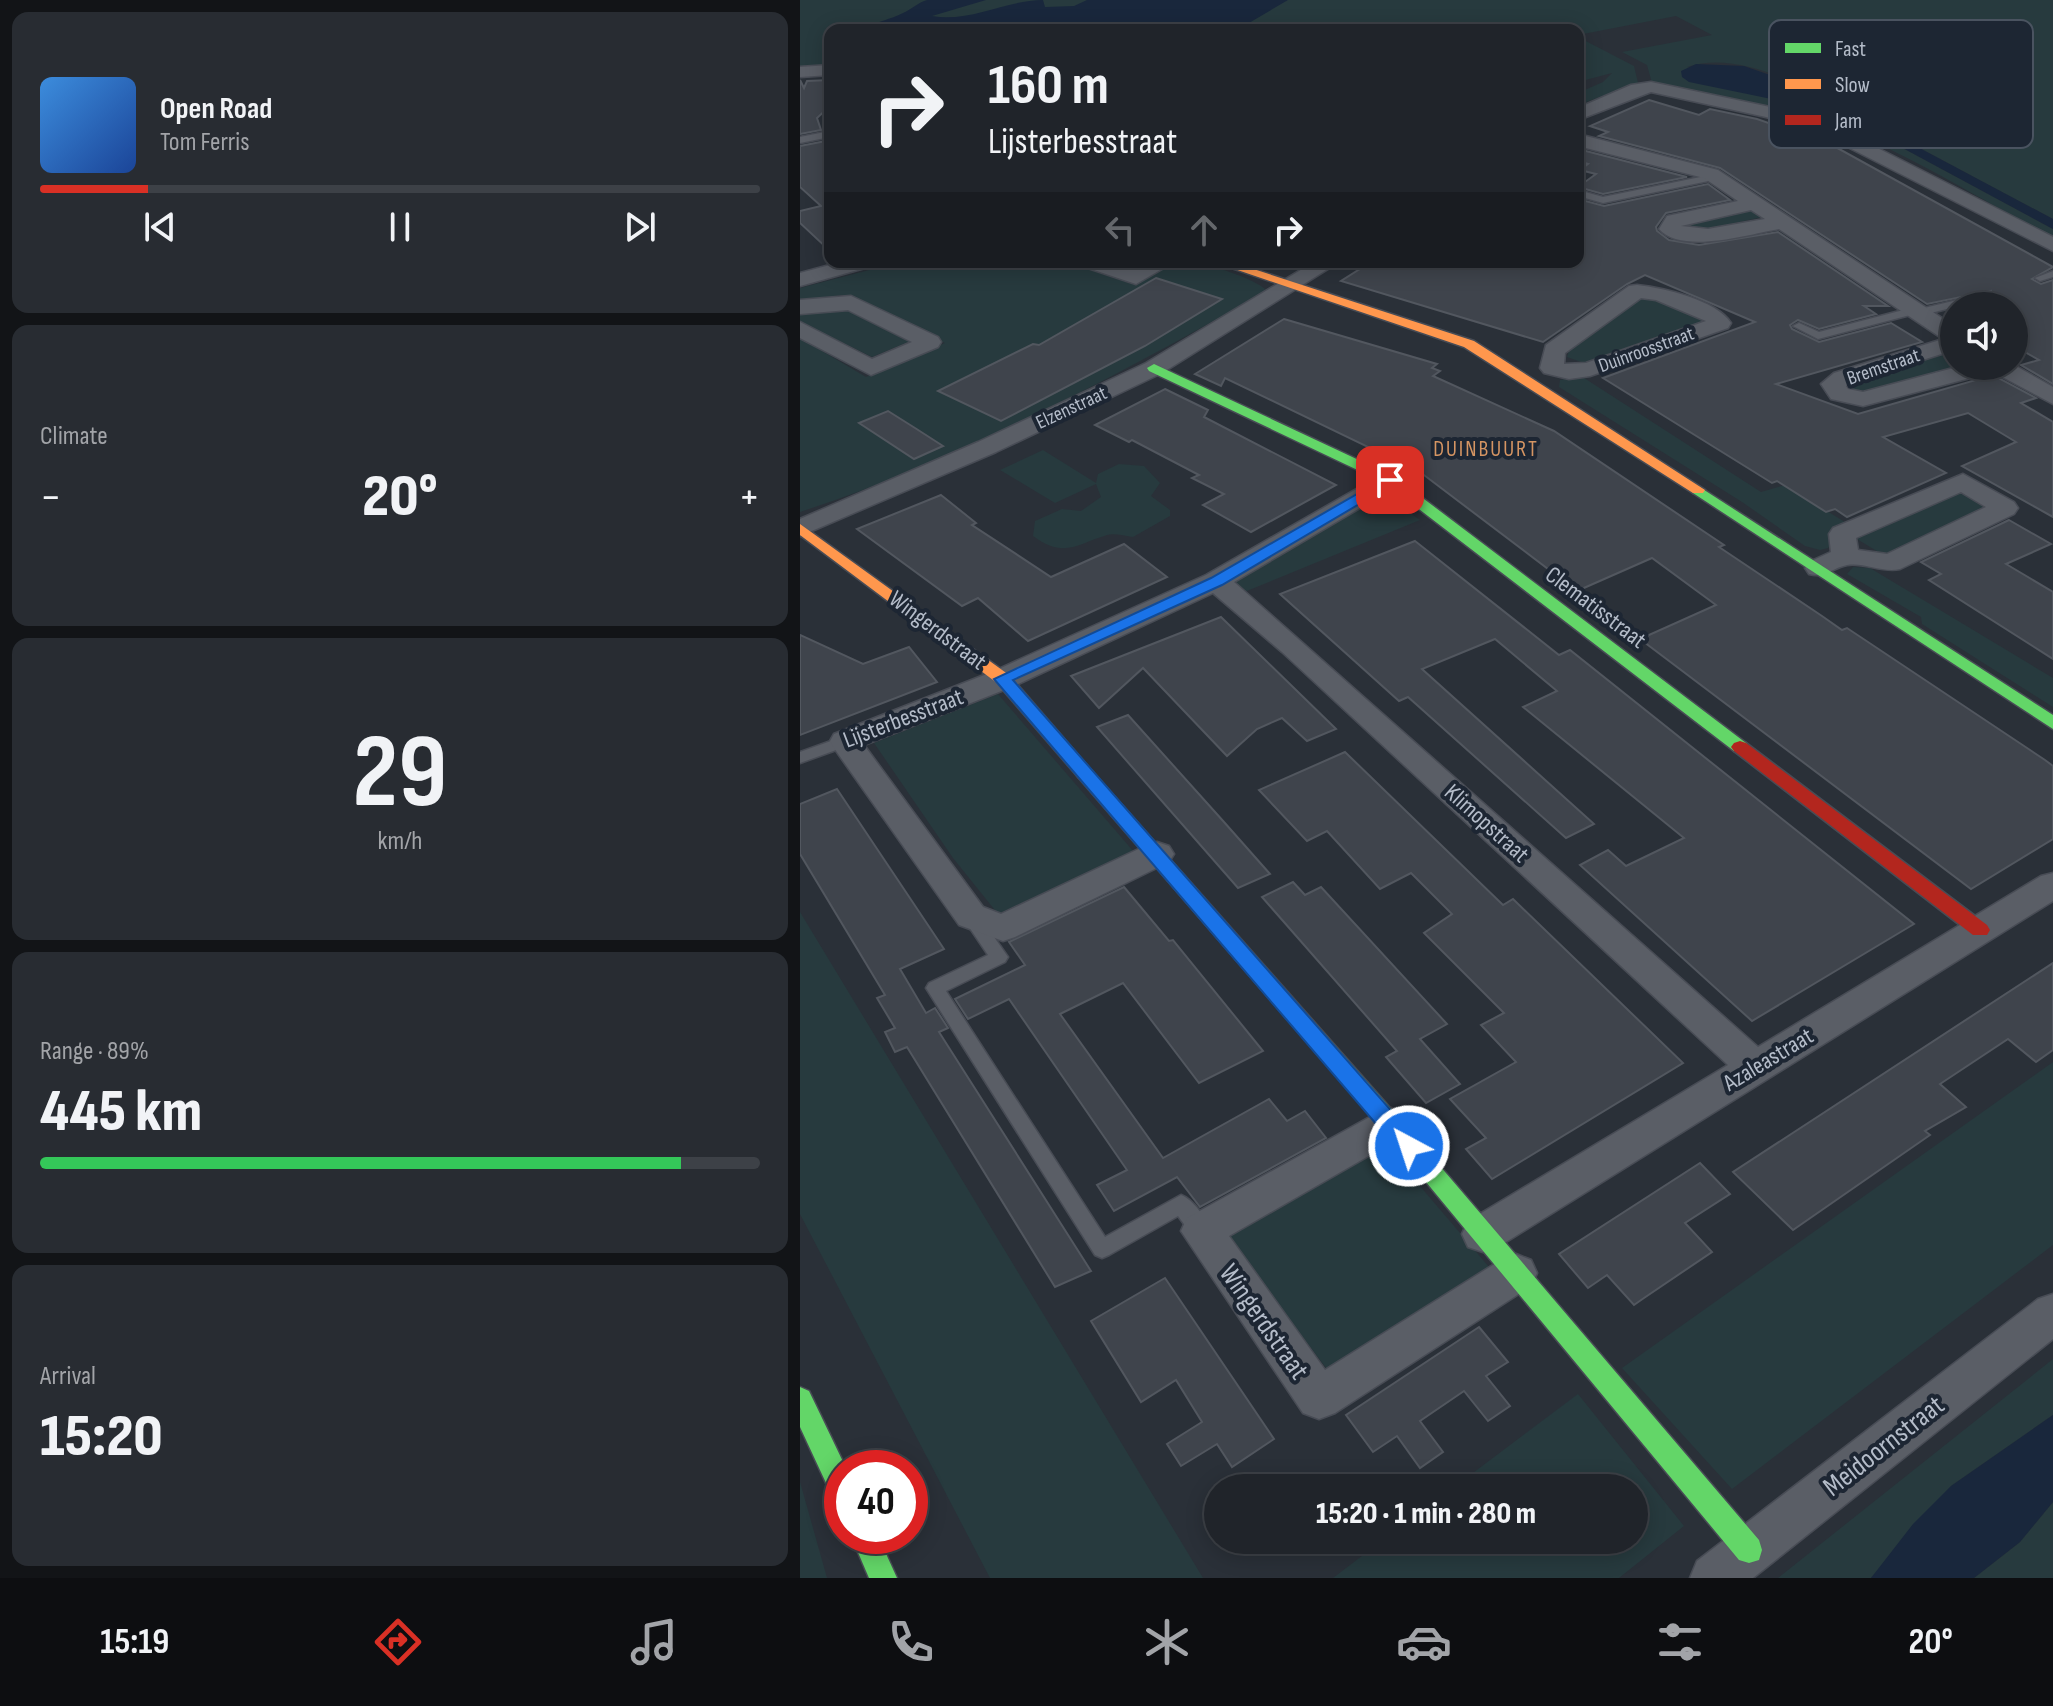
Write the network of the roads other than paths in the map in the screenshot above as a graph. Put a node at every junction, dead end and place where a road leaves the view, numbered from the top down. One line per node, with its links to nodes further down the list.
1 (824, 70): 2 (street)
2 (800, 72)
3 (1584, 112): 4 (street)
4 (1769, 112)
5 (824, 135): 6 (lane)
6 (800, 140)
7 (1584, 142): 9 (street, Bremstraat)
8 (1863, 148): 13 (street)
9 (1715, 177): 10 (lane); 11 (street, Bremstraat)
10 (1584, 195)
11 (1755, 203): 12 (street, Bremstraat); 12 (street)
12 (1782, 222): 25 (street, Bremstraat)
13 (2053, 245)
14 (843, 268): 21 (street)
15 (1107, 268): 16 (street)
16 (1154, 268)
17 (1240, 268): 22 (street)
18 (1319, 268): 22 (street, Elzenstraat)
19 (2053, 274): 20 (lane)
20 (2040, 278)
21 (800, 280)
22 (1294, 284): 30 (street, Elzenstraat); 32 (street)
23 (800, 307): 28 (street)
24 (1940, 307): 25 (lane)
25 (1917, 312): 26 (lane); 27 (street, Bremstraat)
26 (1799, 326)
27 (1940, 327)
28 (800, 329)
29 (1940, 347): 33 (street, Bremstraat)
30 (1154, 368): 36 (street, Clematisstraat); 37 (street, Elzenstraat)
31 (1552, 368): 31 (street, Duinroosstraat); 32 (street, Duinroosstraat)
32 (1523, 378): 39 (street)
33 (1940, 379)
34 (2023, 380): 35 (street)
35 (2053, 397)
36 (1390, 480): 40 (street, Lijsterbesstraat); 48 (street, Clematisstraat)
37 (800, 528): 41 (street, Wingerdstraat)
38 (1845, 556): 38 (street); 39 (street)
39 (1819, 568): 42 (street)
40 (1216, 581): 41 (street, Lijsterbesstraat); 49 (street, Klimopstraat)
41 (1003, 679): 43 (street, Lijsterbesstraat); 45 (street, Wingerdstraat)
42 (2053, 723)
43 (845, 741): 44 (lane, Lijsterbesstraat); 47 (street)
44 (800, 758)
45 (1157, 854): 47 (street); 50 (street, Wingerdstraat)
46 (2053, 885): 48 (street, Azaleastraat)
47 (971, 916): 51 (lane)
48 (1980, 930): 49 (street, Azaleastraat)
49 (1755, 1067): 52 (street, Azaleastraat)
50 (1391, 1124): 51 (street); 52 (street, Wingerdstraat)
51 (1202, 1231): 53 (street, Wingerdstraat)
52 (1483, 1234): 53 (street, Wingerdstraat)
53 (1516, 1273): 58 (street, Wingerdstraat)
54 (2053, 1313): 58 (street, Meidoornstraat)
55 (800, 1399): 56 (street)
56 (824, 1450)
57 (872, 1554): 59 (street)
58 (1731, 1564)
59 (883, 1578)

